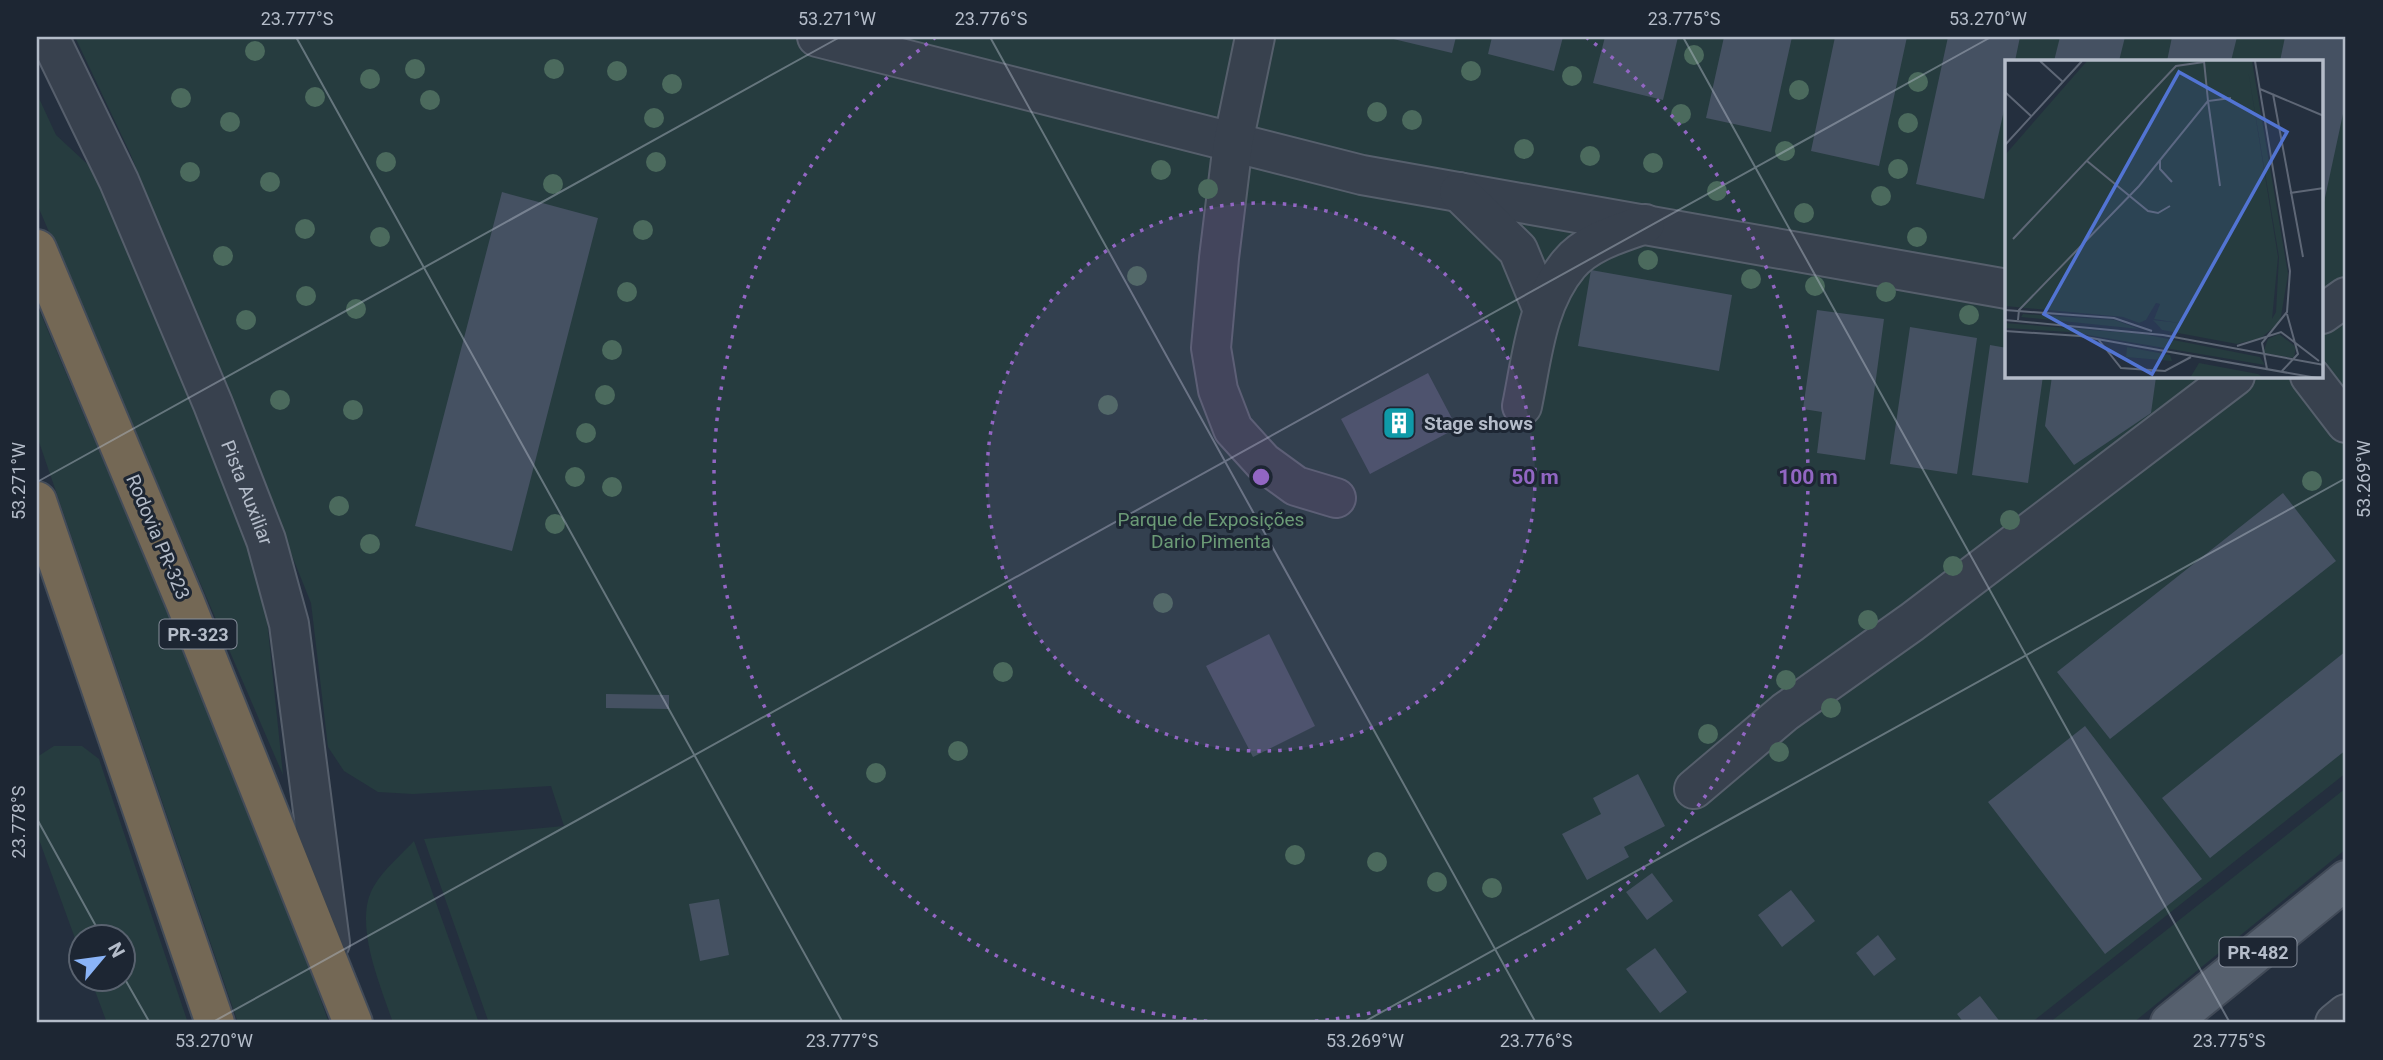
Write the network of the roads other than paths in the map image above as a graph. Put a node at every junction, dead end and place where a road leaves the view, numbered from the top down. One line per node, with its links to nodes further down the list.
1 (49, 37): 20 (street, Pista Auxiliar)
2 (817, 37): 4 (street)
3 (1255, 37): 4 (street)
4 (1233, 143): 5 (street); 16 (street)
5 (1459, 192): 6 (street); 10 (street)
6 (1646, 224): 8 (street); 10 (street)
7 (37, 248): 20 (highway, Rodovia PR-323 / PR-323)
8 (2005, 289)
9 (2346, 297): 11 (street)
10 (1542, 308): 14 (street)
11 (2324, 313)
12 (2232, 378): 18 (street)
13 (2312, 378): 15 (street)
14 (1522, 407)
15 (2346, 423)
16 (1336, 498)
17 (37, 502): 22 (highway)
18 (1694, 789)
19 (2346, 880): 24 (main road, PR-482)
20 (336, 979): 23 (highway, Rodovia PR-323 / PR-323)
21 (2346, 1014): 25 (street)
22 (215, 1023)
23 (353, 1023)
24 (2169, 1023)
25 (2335, 1023)

